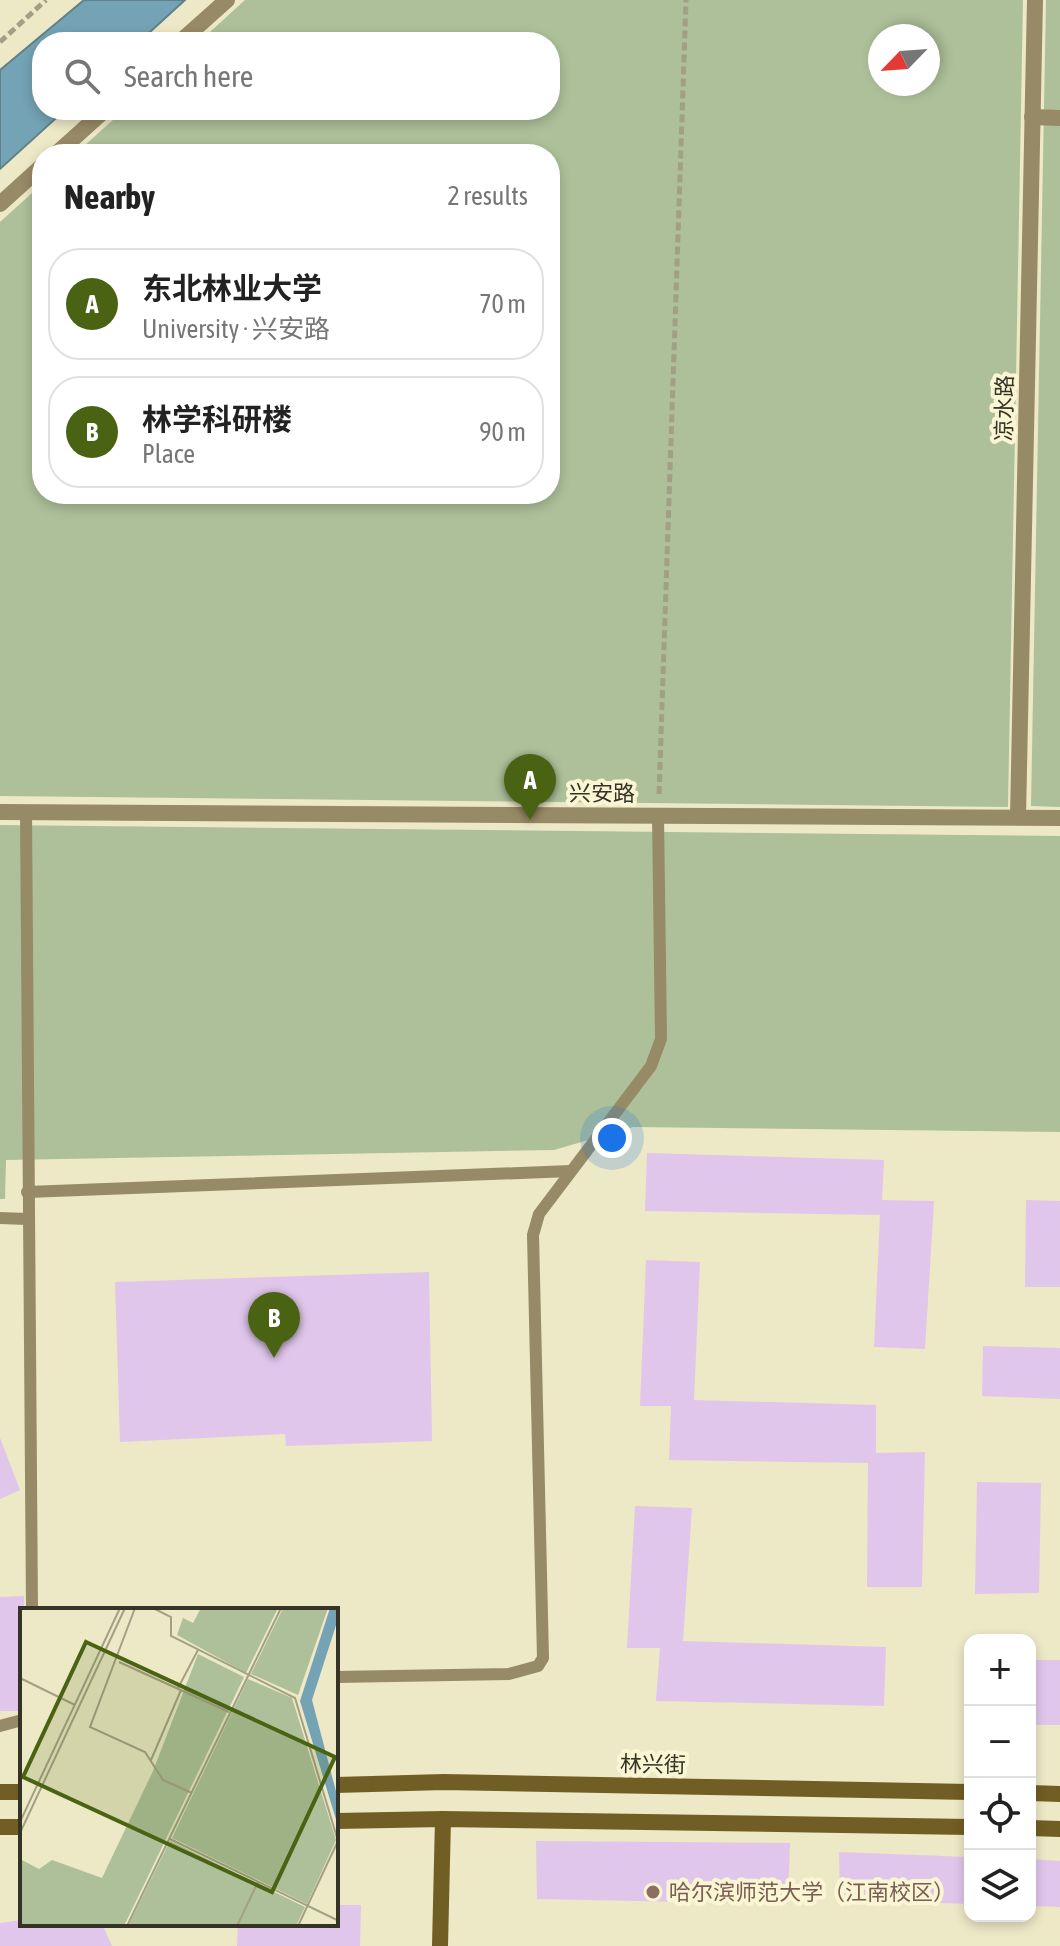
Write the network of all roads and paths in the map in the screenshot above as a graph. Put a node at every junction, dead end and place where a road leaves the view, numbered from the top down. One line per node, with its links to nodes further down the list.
1 (46, 0): 6 (path)
2 (227, 0): 5 (street)
3 (686, 0): 15 (path)
4 (1035, 0): 7 (street, 凉水路)
5 (191, 32)
6 (0, 42)
7 (1032, 117): 8 (street); 16 (street, 凉水路)
8 (1060, 118)
9 (94, 120): 10 (street)
10 (67, 144)
11 (32, 175): 12 (street)
12 (0, 204)
13 (0, 812): 14 (street, 兴安路)
14 (26, 812): 15 (street, 兴安路); 19 (lane)
15 (658, 815): 16 (street, 兴安路); 18 (lane)
16 (1018, 817): 17 (street, 兴安路)
17 (1060, 818)
18 (571, 1171): 19 (lane); 23 (lane)
19 (27, 1192): 21 (lane)
20 (0, 1218): 21 (lane)
21 (27, 1219): 22 (lane)
22 (32, 1608)
23 (338, 1677)
24 (20, 1721): 25 (lane)
25 (0, 1726)
26 (338, 1785): 27 (main road, 林兴街)
27 (964, 1792)
28 (1036, 1793): 29 (main road)
29 (1060, 1794)
30 (443, 1819): 31 (main road); 32 (main road); 35 (main road)
31 (338, 1821)
32 (964, 1827)
33 (1036, 1828): 34 (main road)
34 (1060, 1829)
35 (440, 1946)

